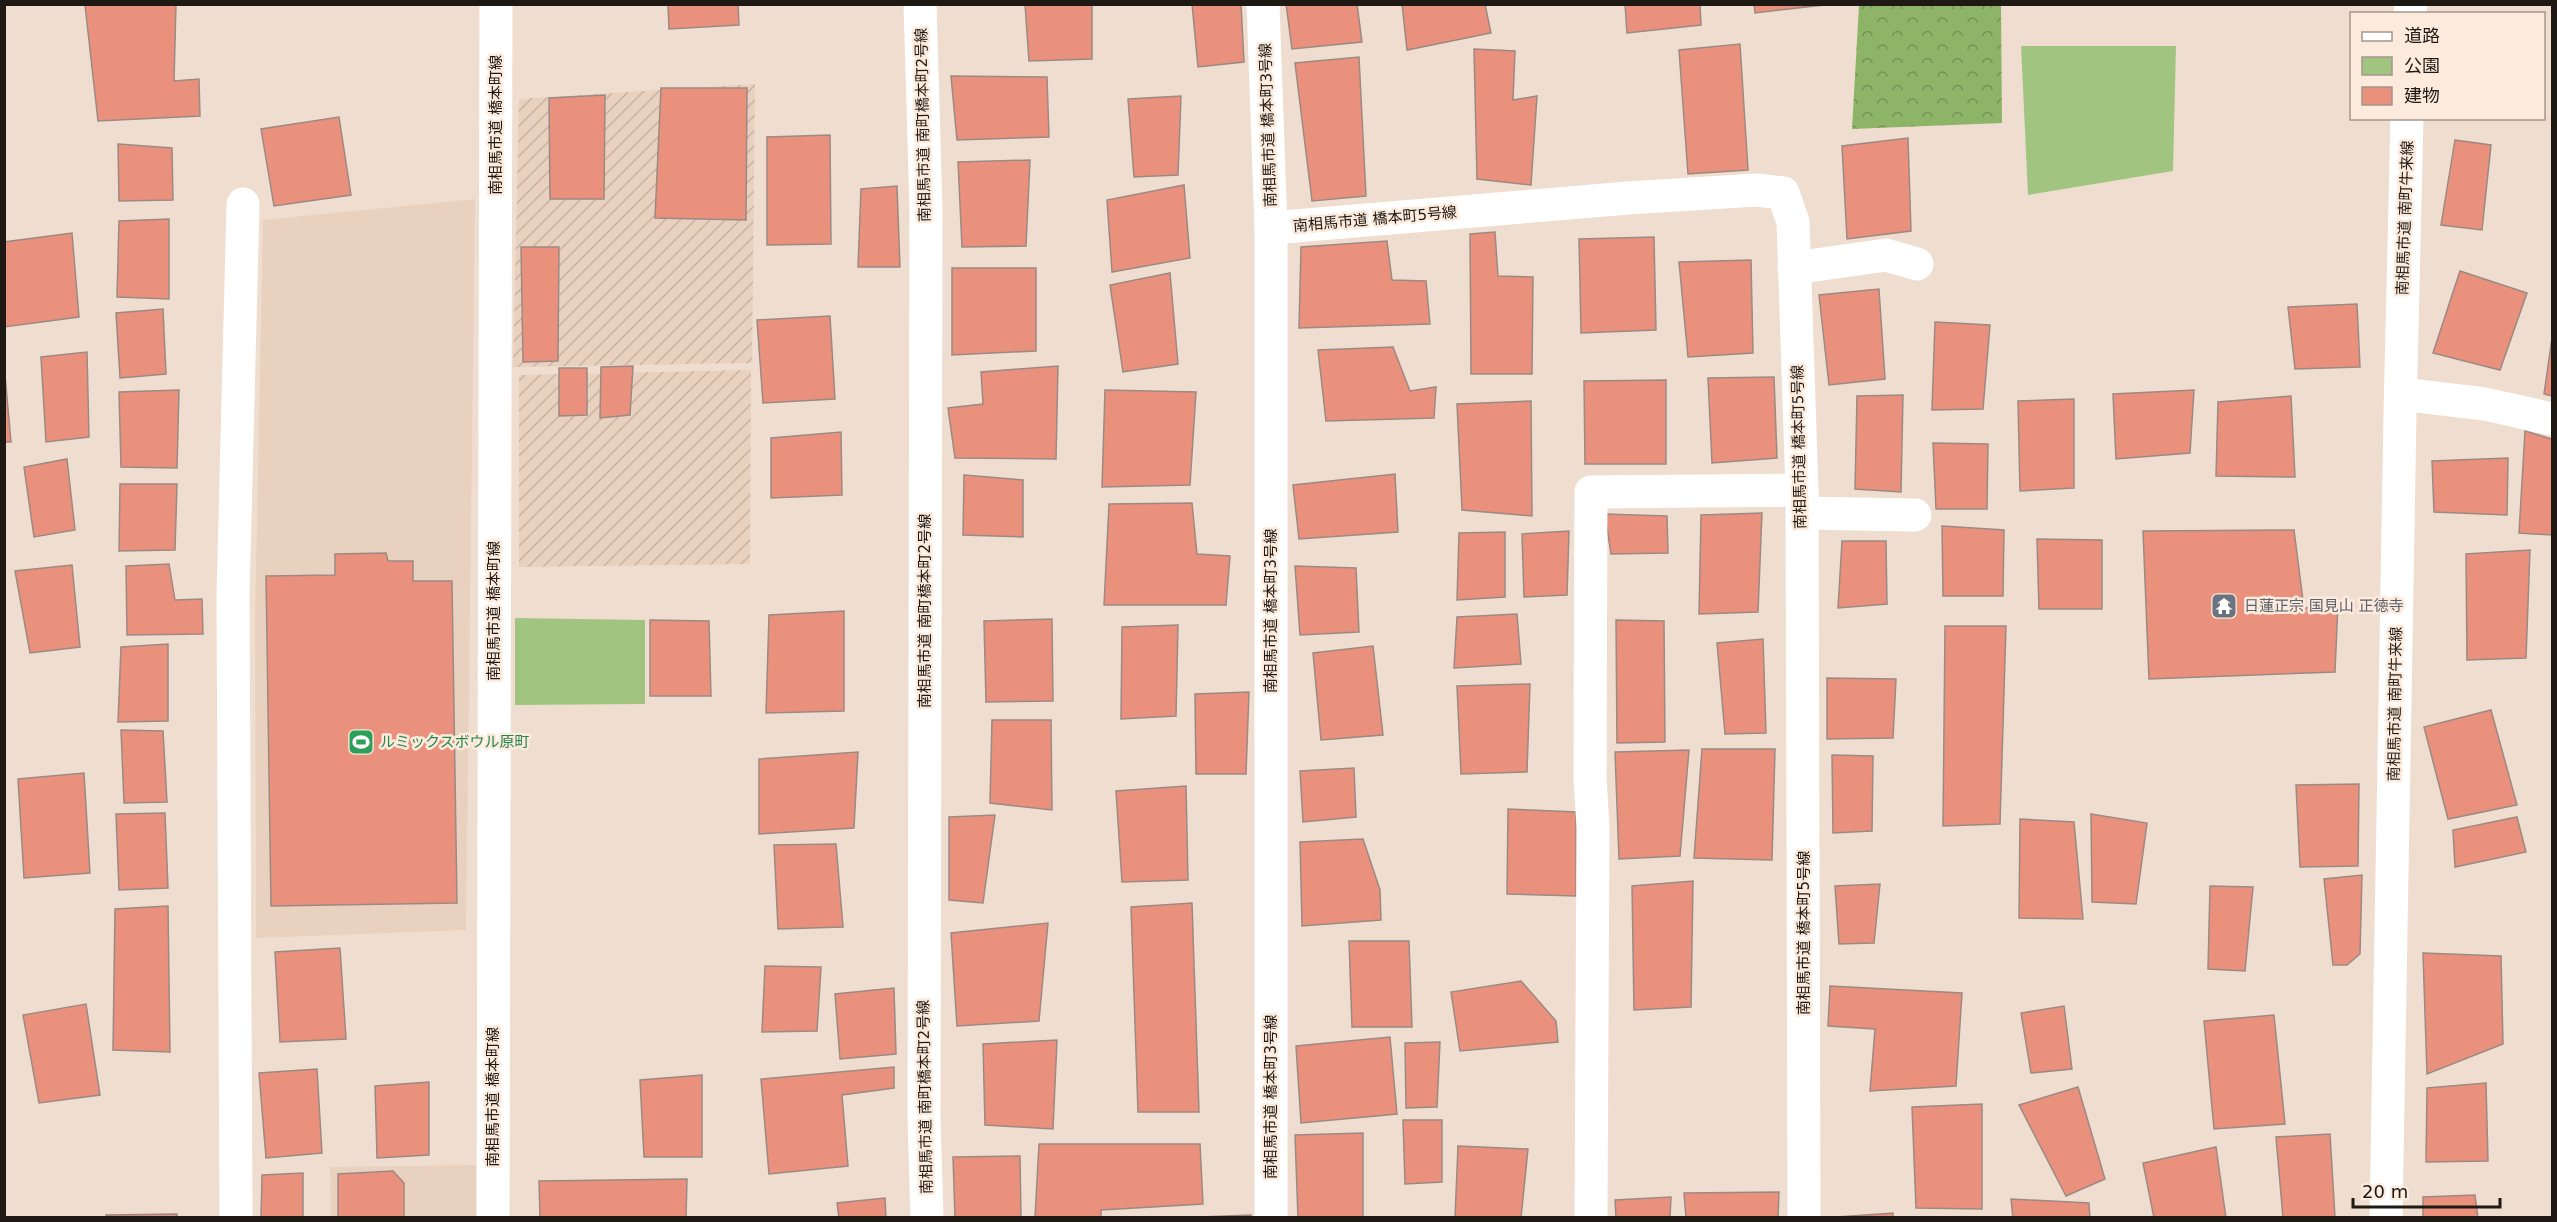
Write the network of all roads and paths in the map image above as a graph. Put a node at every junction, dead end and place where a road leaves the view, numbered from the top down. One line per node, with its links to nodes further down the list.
1 (496, 4): 14 (street, 南相馬市道 橋本町線)
2 (920, 4): 15 (street, 南相馬市道 南町橋本町2号線)
3 (1263, 4): 6 (street, 南相馬市道 橋本町3号線)
4 (2408, 120): 9 (street, 南相馬市道 南町牛来線)
5 (243, 204): 13 (street)
6 (1271, 228): 8 (street, 南相馬市道 橋本町5号線); 16 (street, 南相馬市道 橋本町3号線)
7 (1917, 264): 8 (street)
8 (1794, 268): 11 (street, 南相馬市道 橋本町5号線)
9 (2402, 394): 10 (street); 19 (street, 南相馬市道 南町牛来線)
10 (2553, 419)
11 (1802, 501): 12 (street); 17 (street); 18 (street, 南相馬市道 橋本町5号線)
12 (1915, 514)
13 (236, 1218)
14 (493, 1218)
15 (927, 1218)
16 (1271, 1218)
17 (1591, 1218)
18 (1804, 1218)
19 (2386, 1218)

